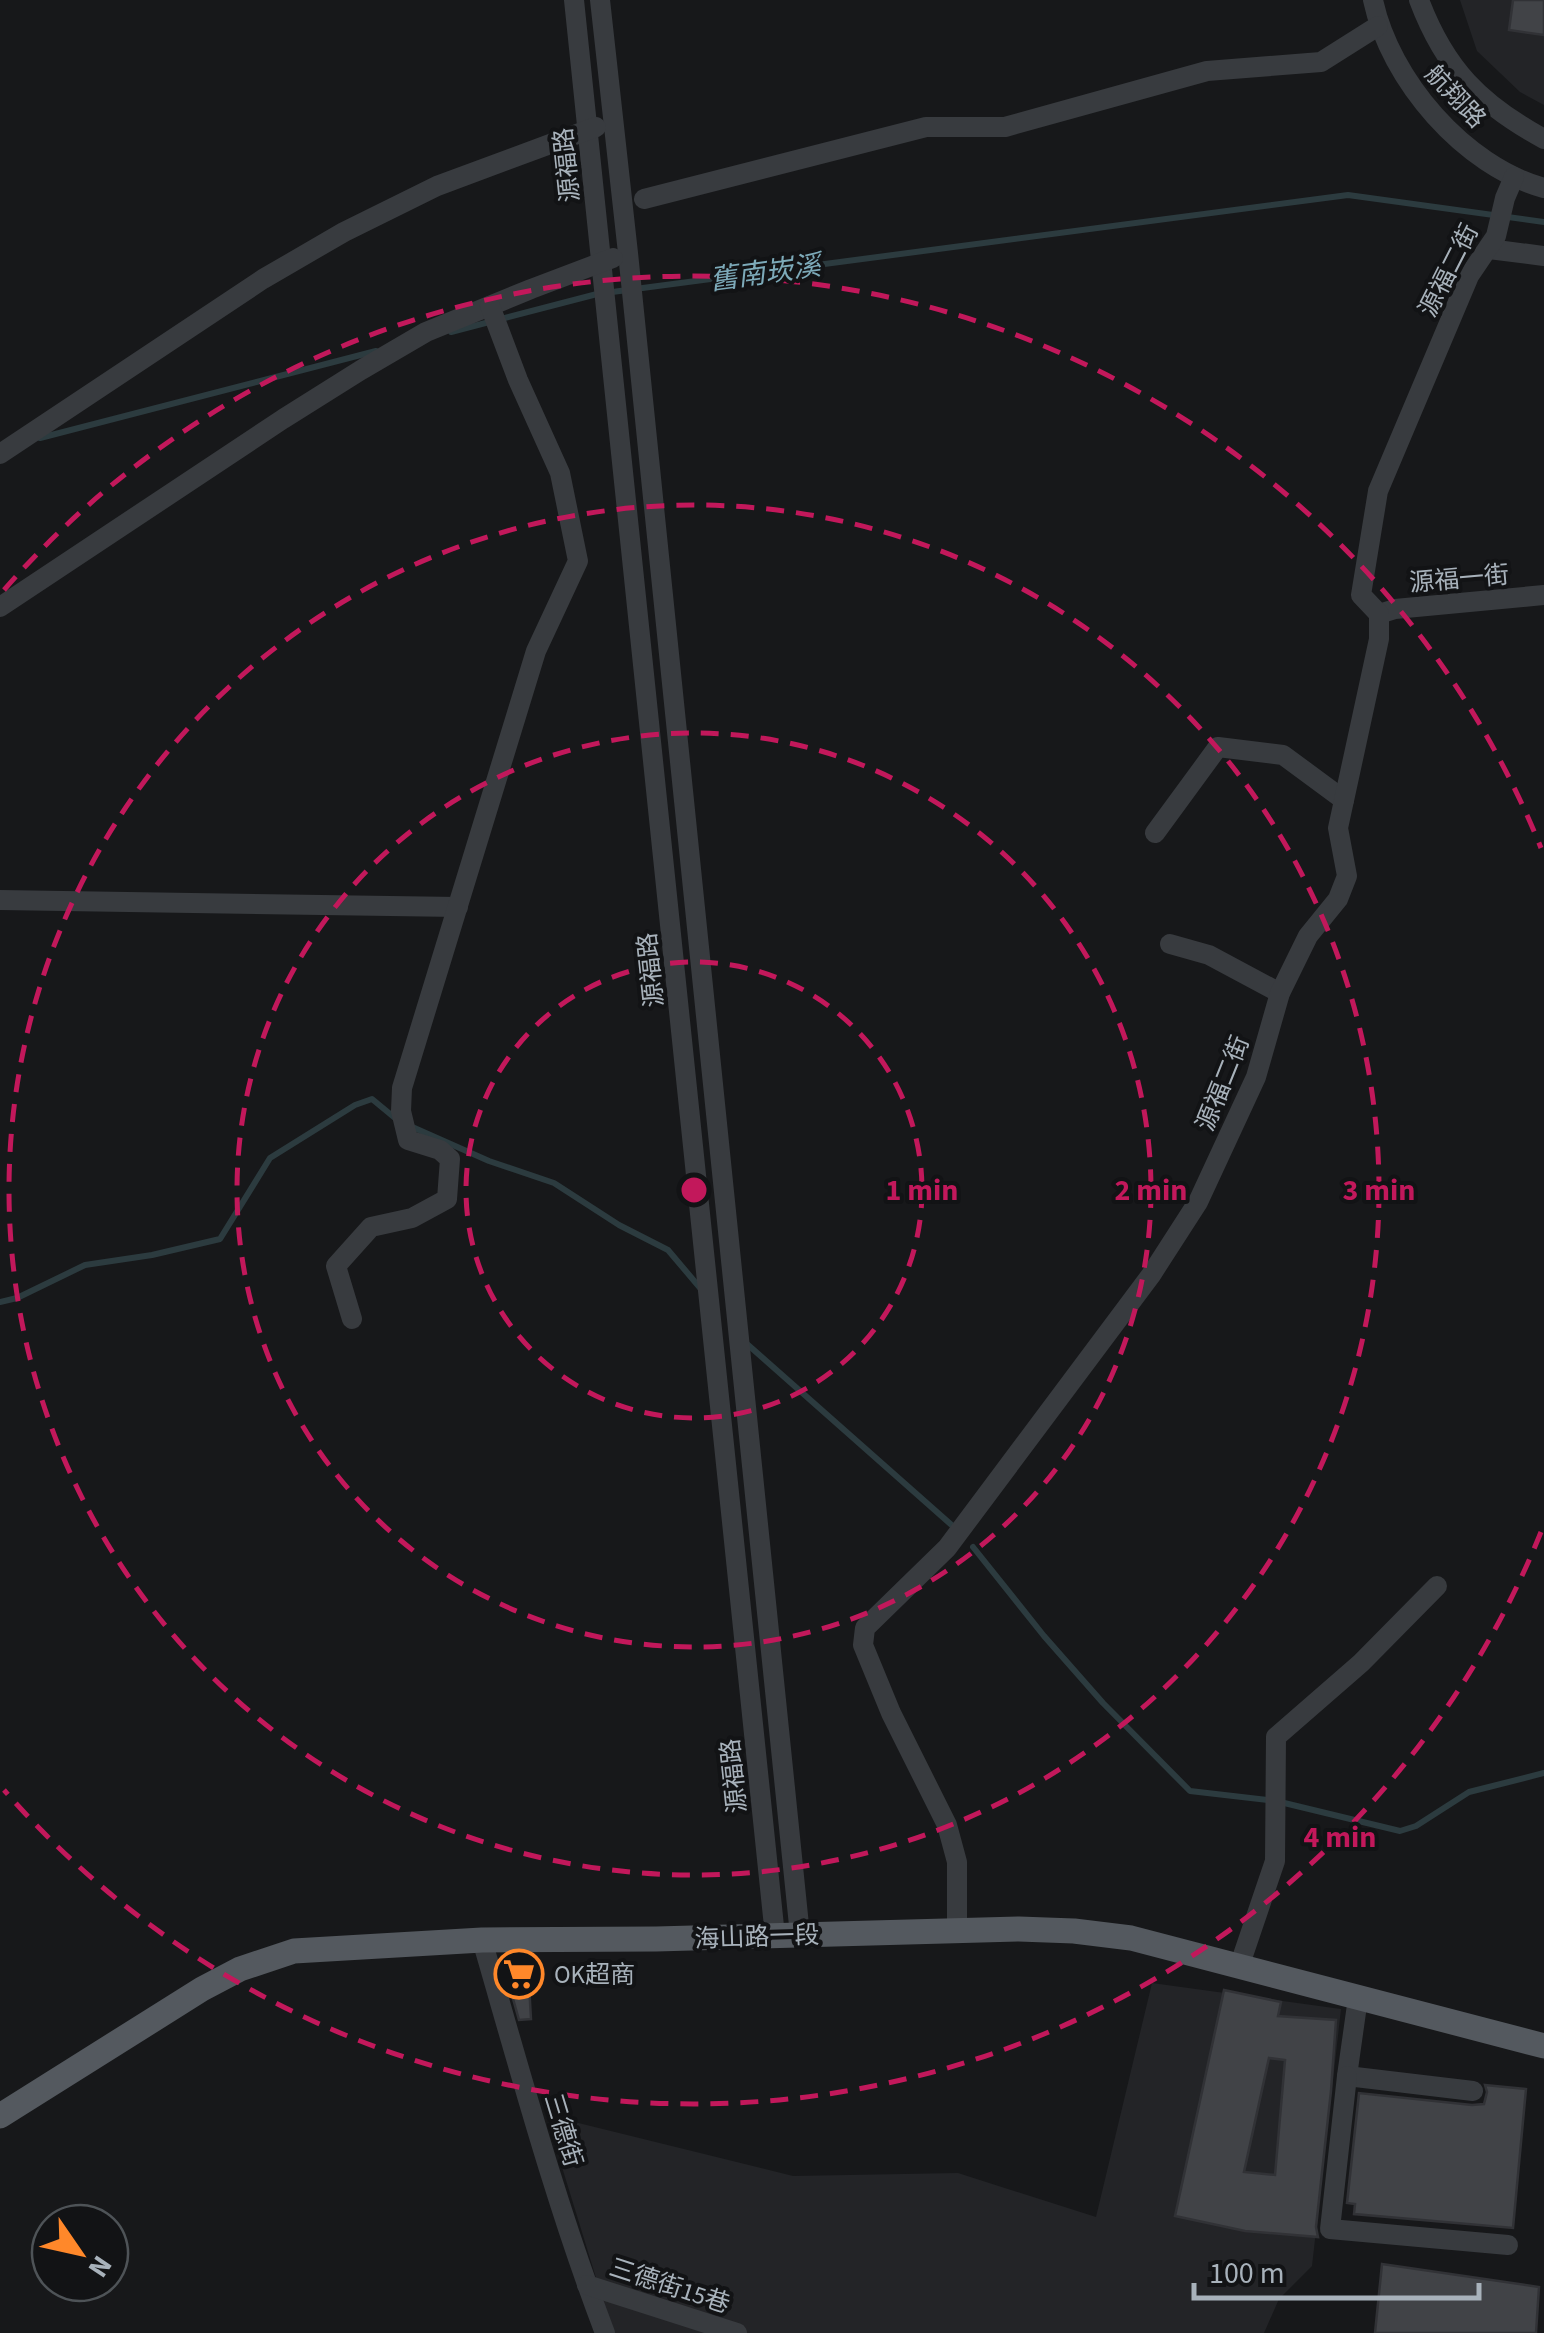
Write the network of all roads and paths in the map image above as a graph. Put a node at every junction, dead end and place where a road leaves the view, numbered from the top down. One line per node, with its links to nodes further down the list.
1 (574, 0): 7 (street, 源福路)
2 (600, 0): 6 (street, 源福路)
3 (1373, 0): 5 (street, 航翔路)
4 (1419, 0): 8 (street, 航翔路)
5 (1378, 26): 9 (street, 航翔路); 11 (street)
6 (612, 124): 7 (street); 13 (street, 源福路)
7 (587, 129): 15 (street, 源福路); 17 (street)
8 (1544, 139)
9 (1514, 177): 10 (street, 航翔路); 12 (street, 源福二街)
10 (1544, 188)
11 (644, 199)
12 (1489, 249): 14 (street); 20 (street, 源福二街)
13 (628, 253): 15 (street); 30 (street, 源福路)
14 (1544, 256)
15 (602, 261): 16 (street); 30 (street, 源福路)
16 (491, 307): 19 (street); 24 (street)
17 (0, 454)
18 (1544, 595): 20 (street, 源福一街)
19 (0, 607)
20 (1379, 614): 21 (street, 源福二街)
21 (1344, 800): 22 (street); 26 (street, 源福二街)
22 (1155, 832)
23 (0, 900): 24 (street)
24 (458, 906): 27 (street)
25 (1170, 944): 26 (street)
26 (1280, 993): 29 (street, 源福二街)
27 (352, 1318)
28 (1437, 1586): 32 (street)
29 (956, 1931): 30 (main road, 海山路一段); 32 (main road, 海山路一段)
30 (787, 1935): 31 (main road, 海山路一段)
31 (482, 1940): 37 (main road, 海山路一段); 39 (street, 三德街)
32 (1239, 1966): 33 (main road, 海山路一段)
33 (1358, 1998): 34 (main road, 海山路一段); 35 (street)
34 (1544, 2046)
35 (1347, 2076): 36 (street); 38 (street)
36 (1472, 2091)
37 (0, 2116)
38 (1508, 2245)
39 (587, 2285): 40 (street, 三德街); 41 (street, 三德街15巷)
40 (605, 2333)
41 (738, 2333)

